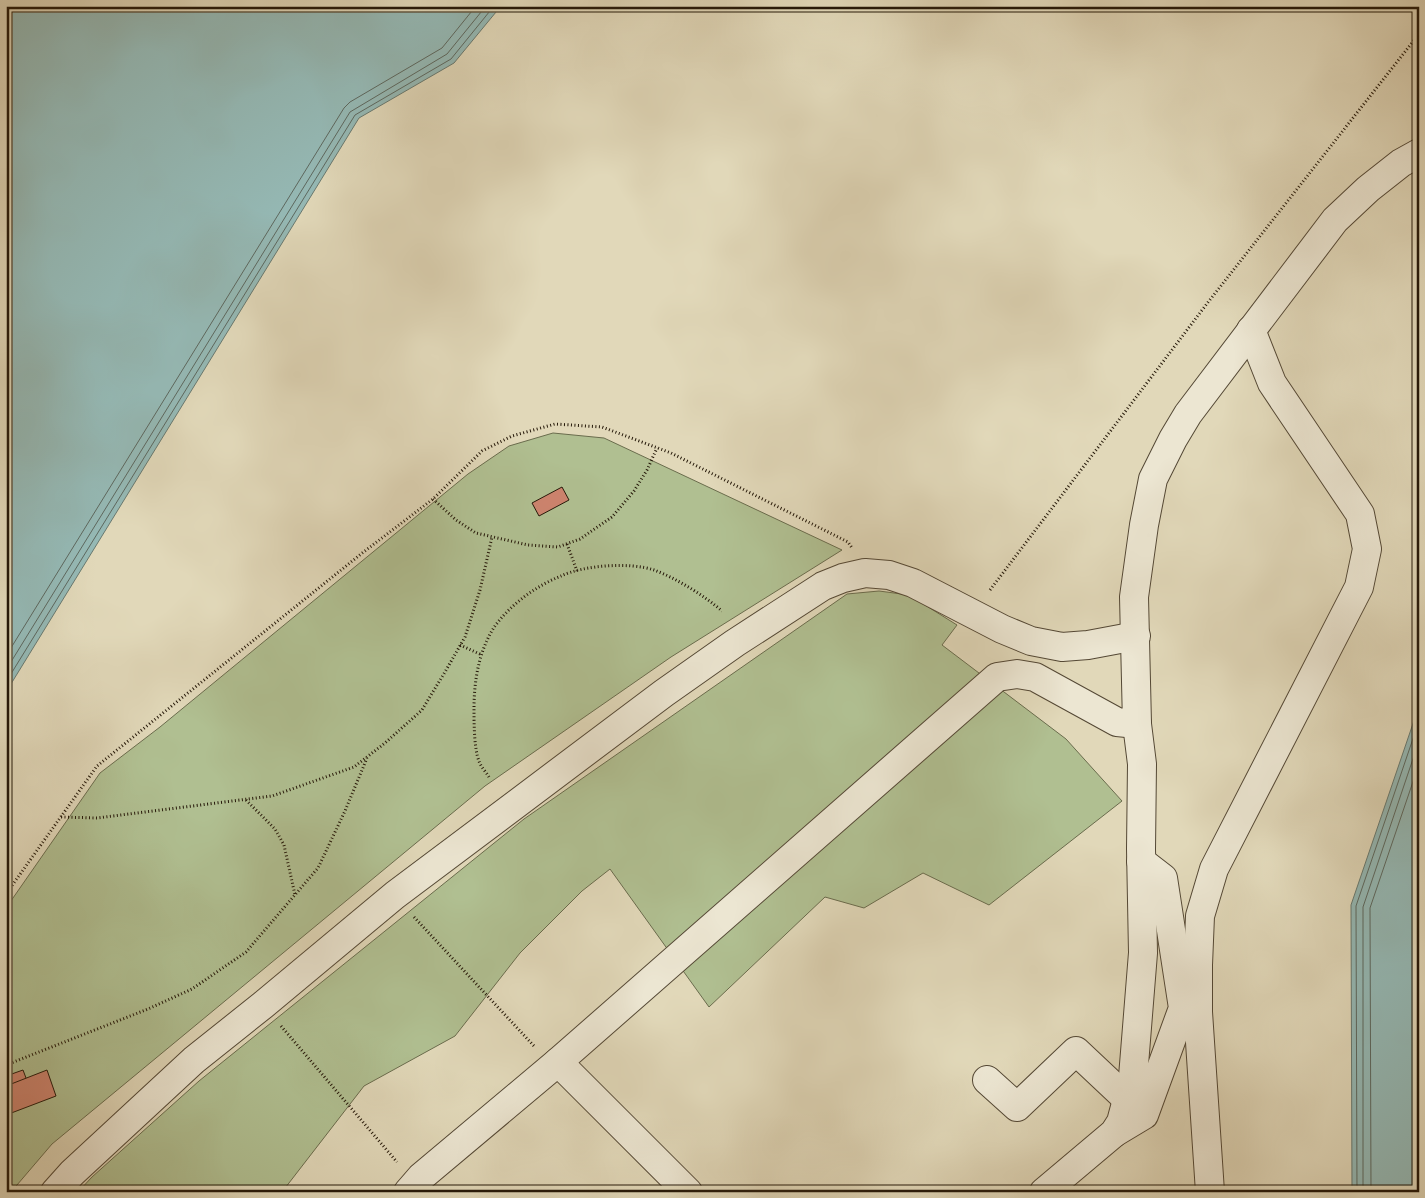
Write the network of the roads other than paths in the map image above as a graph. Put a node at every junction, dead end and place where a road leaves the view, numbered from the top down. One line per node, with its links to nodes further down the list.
1 (1419, 153): 2 (street)
2 (1251, 330): 3 (street); 6 (street)
3 (1136, 636): 4 (street); 12 (street)
4 (1137, 724): 5 (street); 7 (street)
5 (1141, 861): 6 (street); 9 (street)
6 (1191, 1010): 10 (street); 15 (street)
7 (556, 1065): 11 (street); 13 (street)
8 (987, 1080): 9 (street)
9 (1127, 1098): 10 (street)
10 (1114, 1133): 14 (street)
11 (420, 1186)
12 (55, 1192)
13 (688, 1192)
14 (1044, 1192)
15 (1210, 1192)

